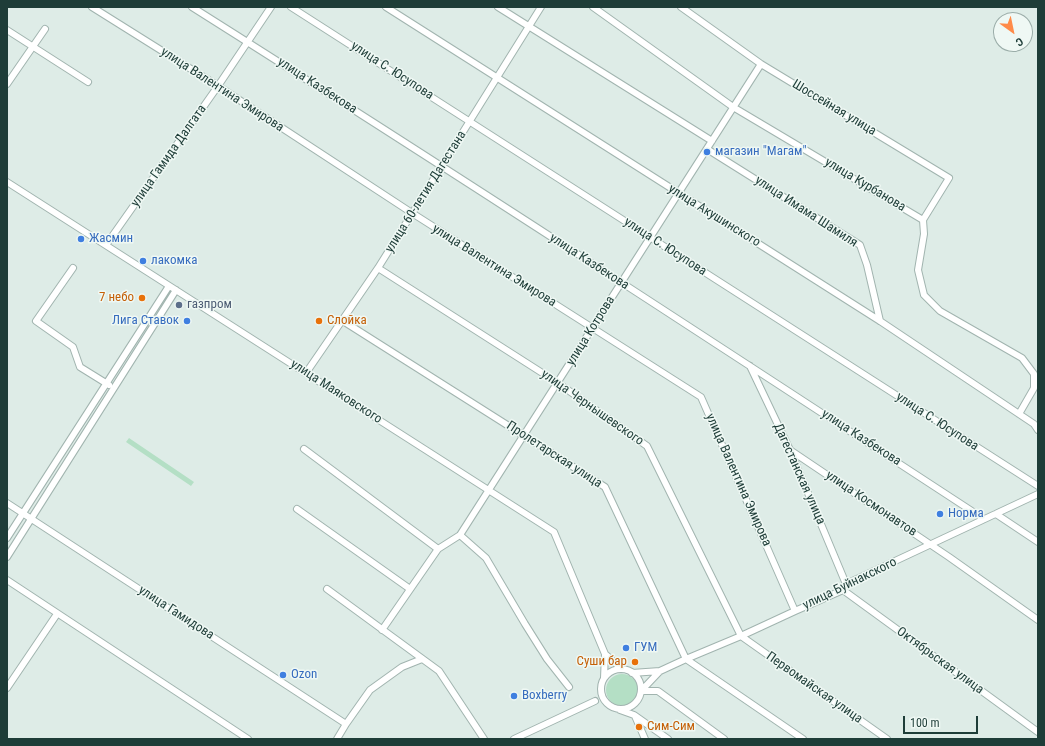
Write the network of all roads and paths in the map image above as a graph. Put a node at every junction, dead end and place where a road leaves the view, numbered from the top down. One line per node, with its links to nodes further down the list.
1 (92, 7): 19 (street, улица Валентина Эмирова)
2 (192, 7): 13 (street, улица Казбекова)
3 (271, 7): 13 (street, улица Гамида Далгата)
4 (291, 7): 21 (street, улица С. Юсупова)
5 (386, 7): 16 (street, улица Акушинского)
6 (498, 7): 10 (street)
7 (541, 7): 10 (street, улица 60-летия Дагестана)
8 (593, 7): 20 (street, улица Курбанова)
9 (681, 7): 15 (street, Шоссейная улица)
10 (528, 26): 16 (street, улица 60-летия Дагестана); 22 (street)
11 (45, 29): 14 (street)
12 (7, 30): 14 (street)
13 (248, 42): 19 (street, улица Гамида Далгата); 24 (street, улица Казбекова)
14 (33, 46): 17 (street); 18 (street)
15 (761, 64): 20 (street, улица Котрова); 28 (street, Шоссейная улица)
16 (497, 78): 21 (street, улица 60-летия Дагестана); 26 (street, улица Акушинского)
17 (88, 82)
18 (7, 84)
19 (218, 86): 27 (street, улица Валентина Эмирова); 30 (street, улица Гамида Далгата)
20 (733, 107): 22 (street, улица Котрова); 28 (street, улица Курбанова)
21 (470, 121): 24 (street, улица 60-летия Дагестана); 29 (street, улица С. Юсупова)
22 (712, 141): 23 (street, улица Котрова)
23 (707, 149): 26 (street, улица Котрова); 37 (street, улица Имама Шамиля)
24 (441, 166): 27 (street, улица 60-летия Дагестана); 33 (street, улица Казбекова)
25 (7, 182): 30 (street, улица Маяковского)
26 (678, 194): 29 (street, улица Котрова); 37 (street, улица Акушинского)
27 (412, 213): 32 (street, улица 60-летия Дагестана); 38 (street, улица Валентина Эмирова)
28 (923, 220): 44 (street)
29 (650, 238): 33 (street, улица Котрова); 51 (street, улица С. Юсупова)
30 (106, 245): 34 (street, улица Маяковского)
31 (73, 268): 41 (street)
32 (378, 268): 36 (street, улица 60-летия Дагестана); 42 (street, улица Чернышевского)
33 (622, 283): 38 (street, улица Котрова); 39 (street, улица Казбекова)
34 (170, 286): 35 (street, улица Маяковского); 41 (street)
35 (176, 290): 40 (street, улица Маяковского); 43 (street)
36 (343, 321): 40 (street, улица 60-летия Дагестана); 46 (street, Пролетарская улица)
37 (880, 321): 44 (street, улица Акушинского)
38 (593, 328): 42 (street, улица Котрова); 70 (street, улица Валентина Эмирова)
39 (750, 365): 50 (street, Дагестанская улица); 59 (street, улица Казбекова)
40 (306, 373): 52 (street, улица Маяковского)
41 (107, 383): 43 (street); 47 (street)
42 (558, 383): 46 (street, улица Котрова); 74 (street, улица Чернышевского)
43 (114, 388): 48 (street)
44 (1019, 414): 45 (street, улица Акушинского)
45 (1038, 430)
46 (524, 436): 52 (street, улица Котрова); 77 (street, Пролетарская улица)
47 (71, 439): 48 (street); 56 (street)
48 (79, 443): 58 (street)
49 (304, 449): 64 (street)
50 (790, 450): 63 (street, улица Космонавтов); 67 (street, Дагестанская улица)
51 (1038, 486)
52 (489, 490): 60 (street, улица Котрова); 75 (street, улица Маяковского)
53 (1038, 494): 57 (street, улица Буйнакского)
54 (7, 503): 56 (street, улица Гамидова)
55 (297, 509): 69 (street)
56 (23, 513): 58 (street, улица Гамидова); 61 (street)
57 (996, 514): 59 (street, улица Буйнакского); 62 (street)
58 (32, 518): 65 (street); 90 (street, улица Гамидова)
59 (984, 519): 63 (street, улица Буйнакского)
60 (460, 535): 64 (street, улица Котрова); 83 (street)
61 (7, 538)
62 (1038, 542)
63 (931, 544): 67 (street, улица Буйнакского); 72 (street, улица Космонавтов)
64 (438, 548): 69 (street, улица Котрова)
65 (7, 557)
66 (7, 580): 71 (street)
67 (845, 587): 70 (street, улица Буйнакского); 91 (street, Октябрьская улица)
68 (327, 589): 73 (street)
69 (410, 589): 73 (street, улица Котрова)
70 (795, 611): 74 (street, улица Буйнакского)
71 (57, 614): 82 (street); 92 (street)
72 (1038, 620)
73 (382, 630): 76 (street)
74 (741, 636): 77 (street, улица Буйнакского); 100 (street, Первомайская улица)
75 (605, 654): 78 (street); 81 (street)
76 (422, 659): 90 (street); 94 (street)
77 (686, 659): 79 (street, улица Буйнакского); 99 (street)
78 (622, 669): 80 (street); 81 (street)
79 (660, 671): 80 (street); 85 (street)
80 (632, 673): 85 (street)
81 (604, 678): 84 (street)
82 (8, 685)
83 (569, 687)
84 (601, 690): 86 (street); 88 (street)
85 (641, 691): 87 (street); 98 (street)
86 (595, 701): 88 (street); 95 (street)
87 (636, 702): 88 (street); 89 (street)
88 (614, 708): 89 (street)
89 (634, 715): 96 (street); 97 (street)
90 (346, 724): 93 (street)
91 (1038, 732)
92 (248, 739)
93 (337, 739)
94 (484, 739)
95 (514, 739)
96 (645, 739)
97 (668, 739)
98 (724, 739)
99 (803, 739)
100 (887, 739)

